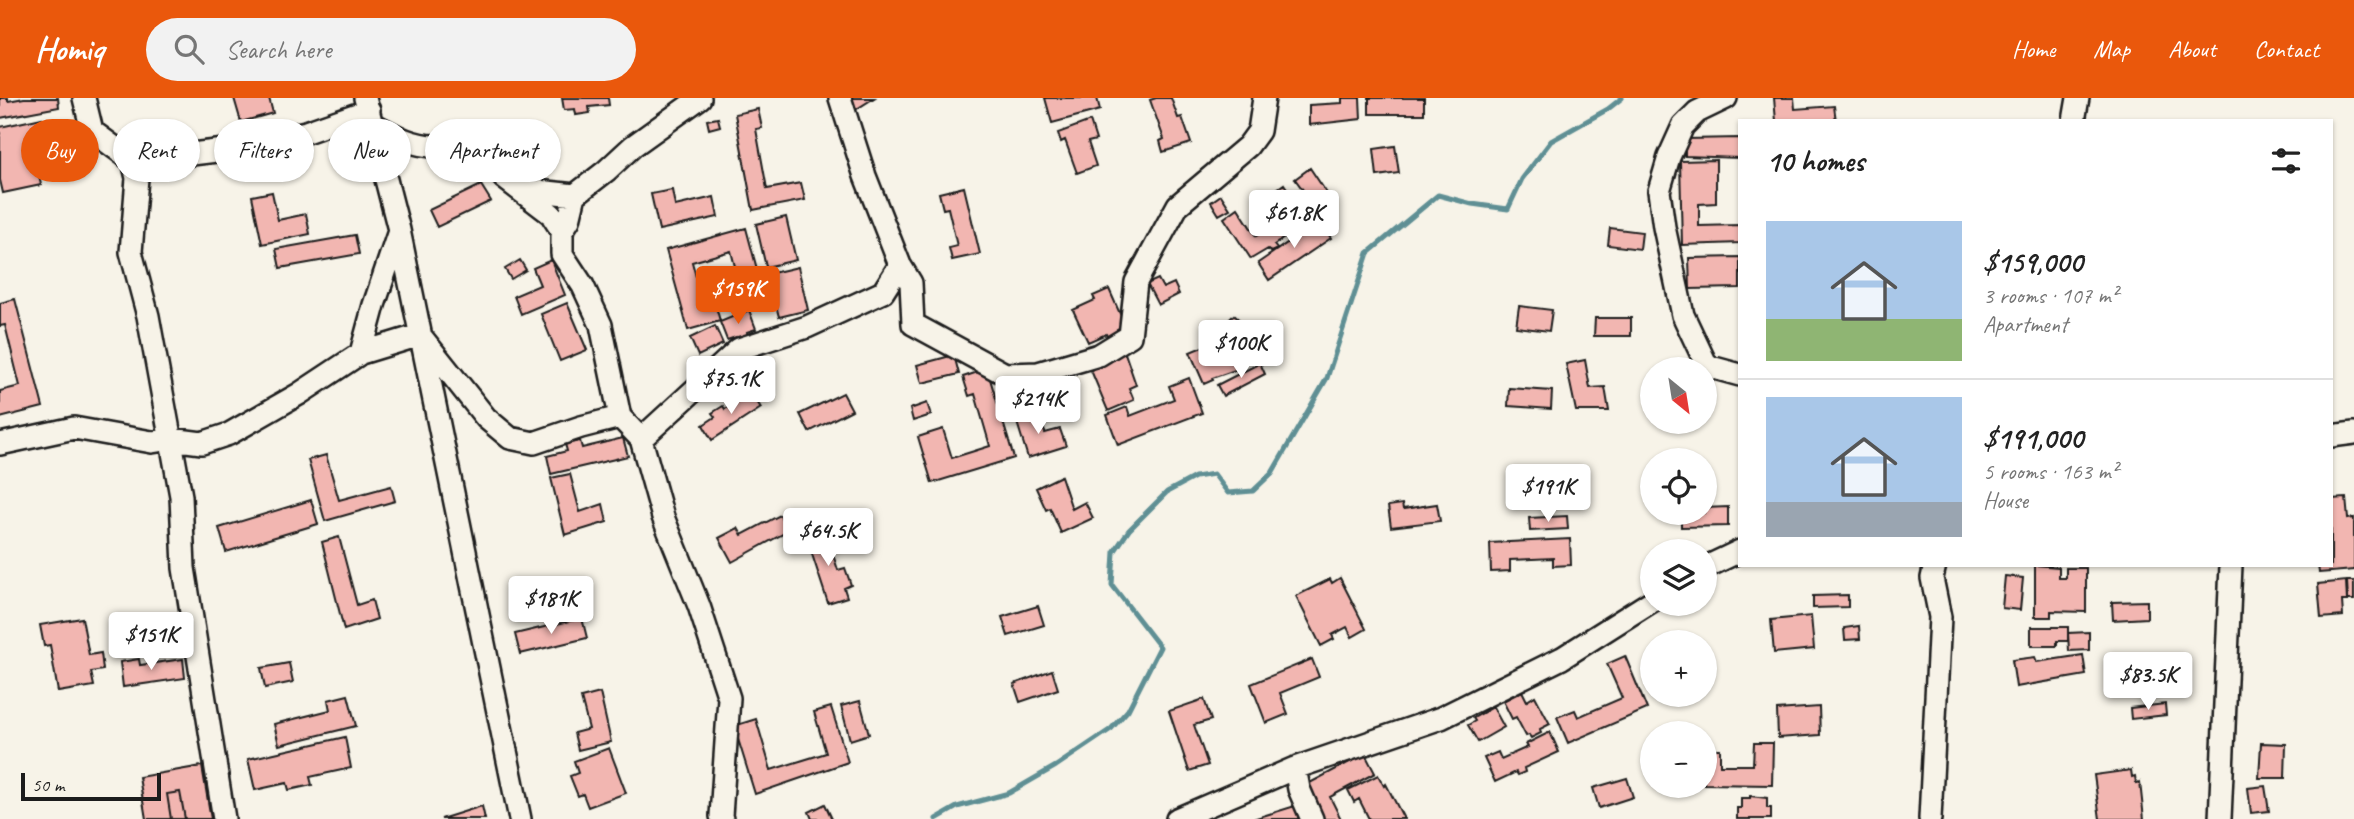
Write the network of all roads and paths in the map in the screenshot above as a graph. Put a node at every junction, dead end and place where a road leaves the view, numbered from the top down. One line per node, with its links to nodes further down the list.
1 (84, 98): 9 (street)
2 (700, 98): 13 (street)
3 (839, 98): 16 (street)
4 (1264, 98): 16 (street)
5 (1726, 98): 19 (street)
6 (2078, 98): 8 (street)
7 (369, 111): 10 (street); 12 (street); 15 (street)
8 (2074, 119)
9 (113, 147)
10 (200, 153)
11 (137, 182): 23 (street)
12 (517, 189): 13 (street); 14 (street)
13 (575, 195): 14 (street)
14 (556, 223): 20 (street)
15 (399, 230): 17 (street); 18 (street)
16 (900, 265): 24 (street)
17 (419, 335): 18 (street); 20 (street); 35 (street)
18 (361, 353): 23 (street)
19 (1738, 374)
20 (620, 417): 24 (street)
21 (2354, 433): 22 (street)
22 (2333, 436)
23 (171, 439): 25 (street); 34 (street)
24 (641, 439): 36 (street)
25 (0, 444)
26 (1738, 538): 28 (street)
27 (1738, 552): 29 (street)
28 (1717, 558)
29 (1717, 562)
30 (1935, 567): 39 (street)
31 (2231, 567): 40 (street)
32 (1640, 609): 33 (street)
33 (1295, 768): 37 (street); 38 (street)
34 (224, 819)
35 (520, 819)
36 (722, 819)
37 (1177, 819)
38 (1312, 819)
39 (1930, 819)
40 (2220, 819)

